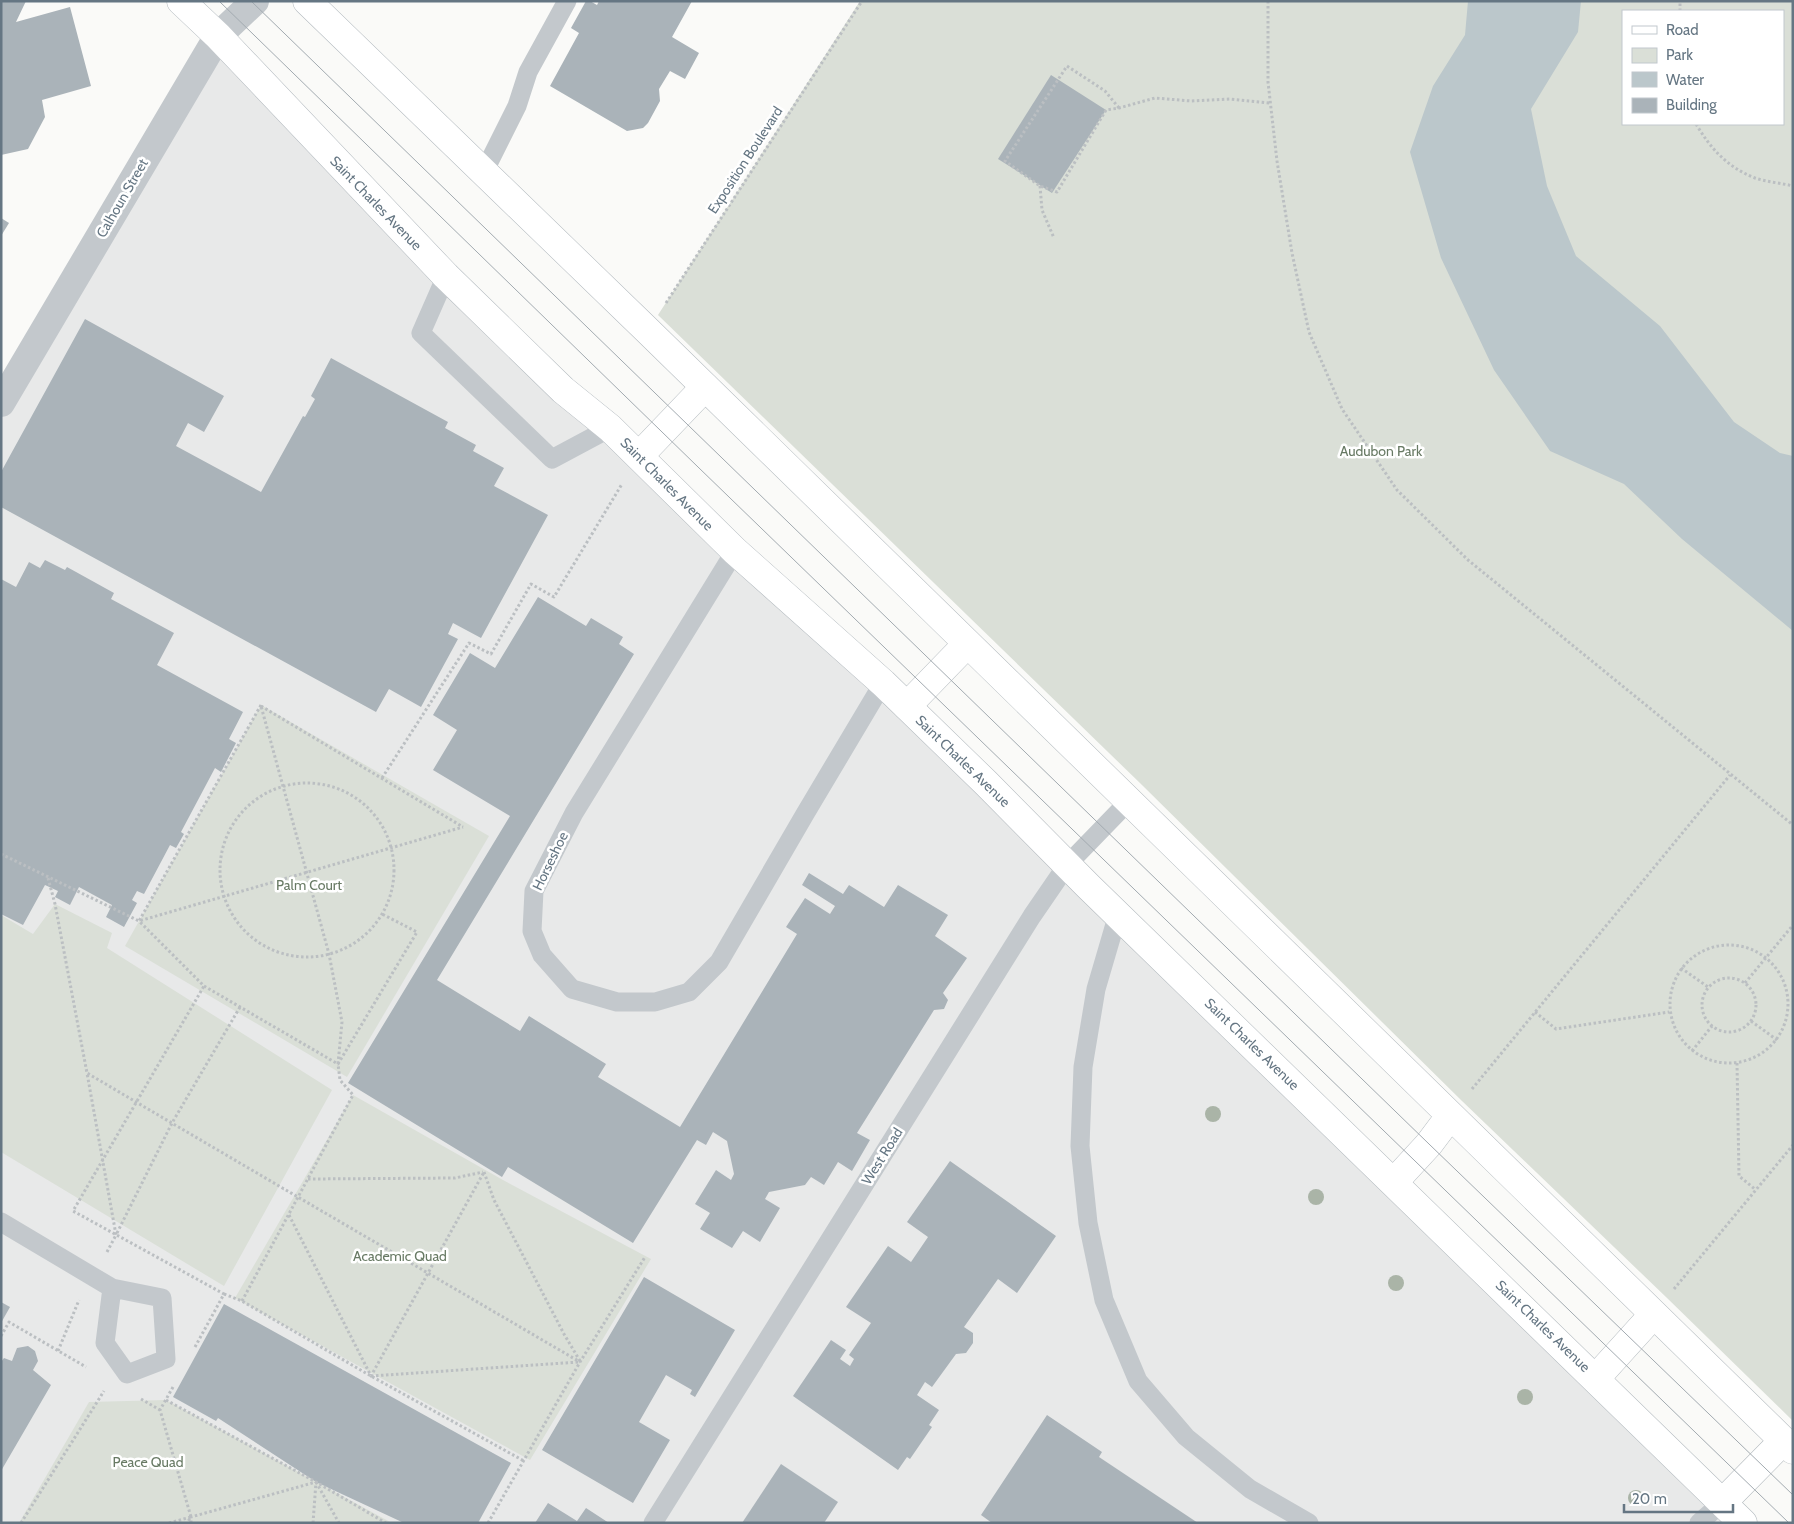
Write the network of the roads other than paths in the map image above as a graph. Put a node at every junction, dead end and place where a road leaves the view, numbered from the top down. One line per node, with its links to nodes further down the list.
1 (181, 1): 5 (main road, Saint Charles Avenue)
2 (255, 1): 5 (street, Calhoun Street)
3 (307, 1): 6 (main road)
4 (567, 1): 6 (lane)
5 (218, 36): 7 (main road, Saint Charles Avenue); 9 (street, Calhoun Street)
6 (484, 172): 8 (main road)
7 (446, 276): 10 (main road, Saint Charles Avenue); 10 (lane)
8 (705, 387): 11 (main road); 13 (main road)
9 (1, 403)
10 (610, 428): 11 (main road, Saint Charles Avenue)
11 (639, 456): 12 (main road, Saint Charles Avenue)
12 (735, 551): 14 (main road, Saint Charles Avenue); 14 (lane, Horseshoe)
13 (967, 644): 15 (main road); 16 (main road)
14 (883, 683): 15 (main road, Saint Charles Avenue)
15 (907, 706): 17 (main road, Saint Charles Avenue)
16 (1128, 802): 17 (lane, West Road); 19 (main road)
17 (1067, 865): 18 (main road, Saint Charles Avenue); 27 (lane, West Road)
18 (1118, 914): 20 (main road, Saint Charles Avenue); 28 (lane)
19 (1450, 1116): 20 (main road); 23 (main road)
20 (1394, 1182): 24 (main road, Saint Charles Avenue)
21 (1, 1222): 22 (lane)
22 (112, 1288): 22 (lane)
23 (1653, 1315): 24 (main road); 25 (main road)
24 (1596, 1378): 26 (main road, Saint Charles Avenue)
25 (1788, 1446): 26 (main road)
26 (1723, 1502): 29 (lane); 30 (main road, Saint Charles Avenue)
27 (653, 1523)
28 (1309, 1523)
29 (1699, 1523)
30 (1743, 1523)

